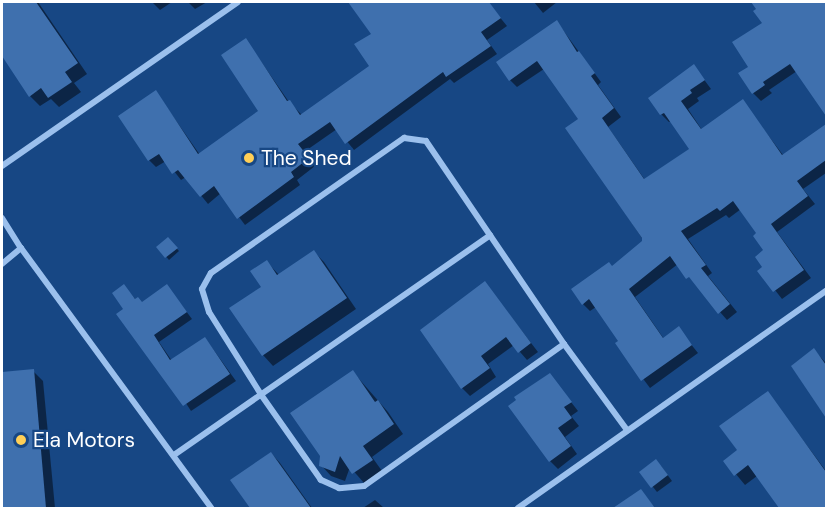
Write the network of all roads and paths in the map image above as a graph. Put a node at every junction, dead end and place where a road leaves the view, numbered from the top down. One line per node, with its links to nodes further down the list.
1 (238, 2): 2 (street)
2 (2, 166)
3 (2, 218): 5 (street)
4 (490, 235): 8 (street); 9 (street); 9 (street)
5 (21, 248): 6 (street); 11 (street)
6 (2, 264)
7 (826, 291): 10 (street)
8 (564, 344): 9 (street); 10 (street)
9 (262, 396): 11 (street)
10 (627, 430): 13 (street)
11 (174, 455): 12 (street)
12 (211, 508)
13 (518, 508)

